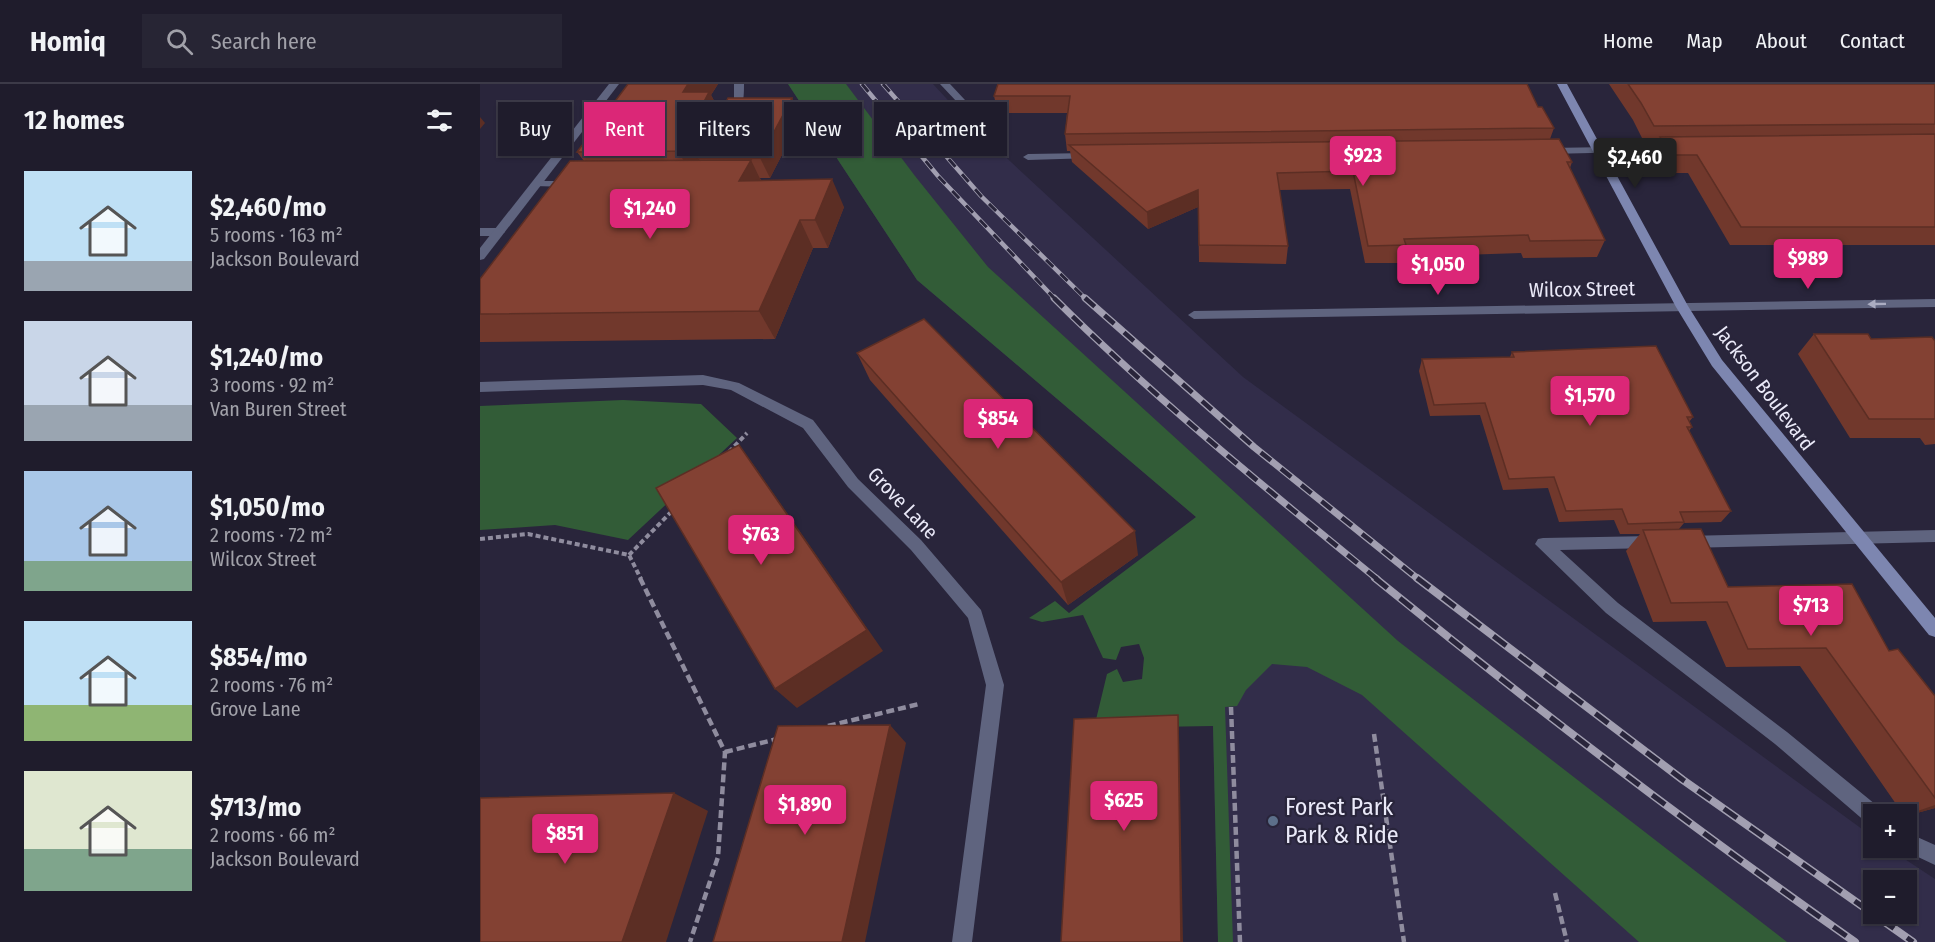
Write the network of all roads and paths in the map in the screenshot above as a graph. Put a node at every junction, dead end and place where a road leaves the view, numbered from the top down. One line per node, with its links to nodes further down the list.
1 (614, 84): 12 (street)
2 (739, 84): 5 (street)
3 (945, 84): 6 (street)
4 (1562, 84): 8 (street, Jackson Boulevard)
5 (738, 102)
6 (962, 102)
7 (1683, 149): 8 (street)
8 (1598, 150): 9 (street); 18 (street, Jackson Boulevard)
9 (1540, 151)
10 (1100, 156): 11 (street)
11 (1028, 157)
12 (537, 184): 13 (street); 15 (street)
13 (582, 184)
14 (480, 232): 15 (street)
15 (499, 232): 16 (street)
16 (480, 256)
17 (1935, 303): 18 (street, Wilcox Street, one-way to 18)
18 (1682, 307): 19 (street, Wilcox Street); 25 (street, Jackson Boulevard)
19 (1194, 315)
20 (480, 387): 40 (street, Grove Lane)
21 (747, 433): 22 (path)
22 (724, 457)
23 (676, 506): 27 (path)
24 (1935, 536): 25 (street)
25 (1859, 538): 28 (street, Jackson Boulevard); 35 (street)
26 (480, 539): 27 (path)
27 (629, 555): 34 (path)
28 (1935, 630)
29 (919, 704): 31 (path)
30 (1231, 707): 41 (path)
31 (817, 729)
32 (1374, 734): 42 (path)
33 (782, 738): 34 (path)
34 (725, 752): 39 (path)
35 (1863, 807)
36 (1917, 846): 37 (street)
37 (1935, 855)
38 (1554, 893): 43 (path)
39 (690, 942)
40 (962, 942)
41 (1240, 942)
42 (1404, 942)
43 (1567, 942)

